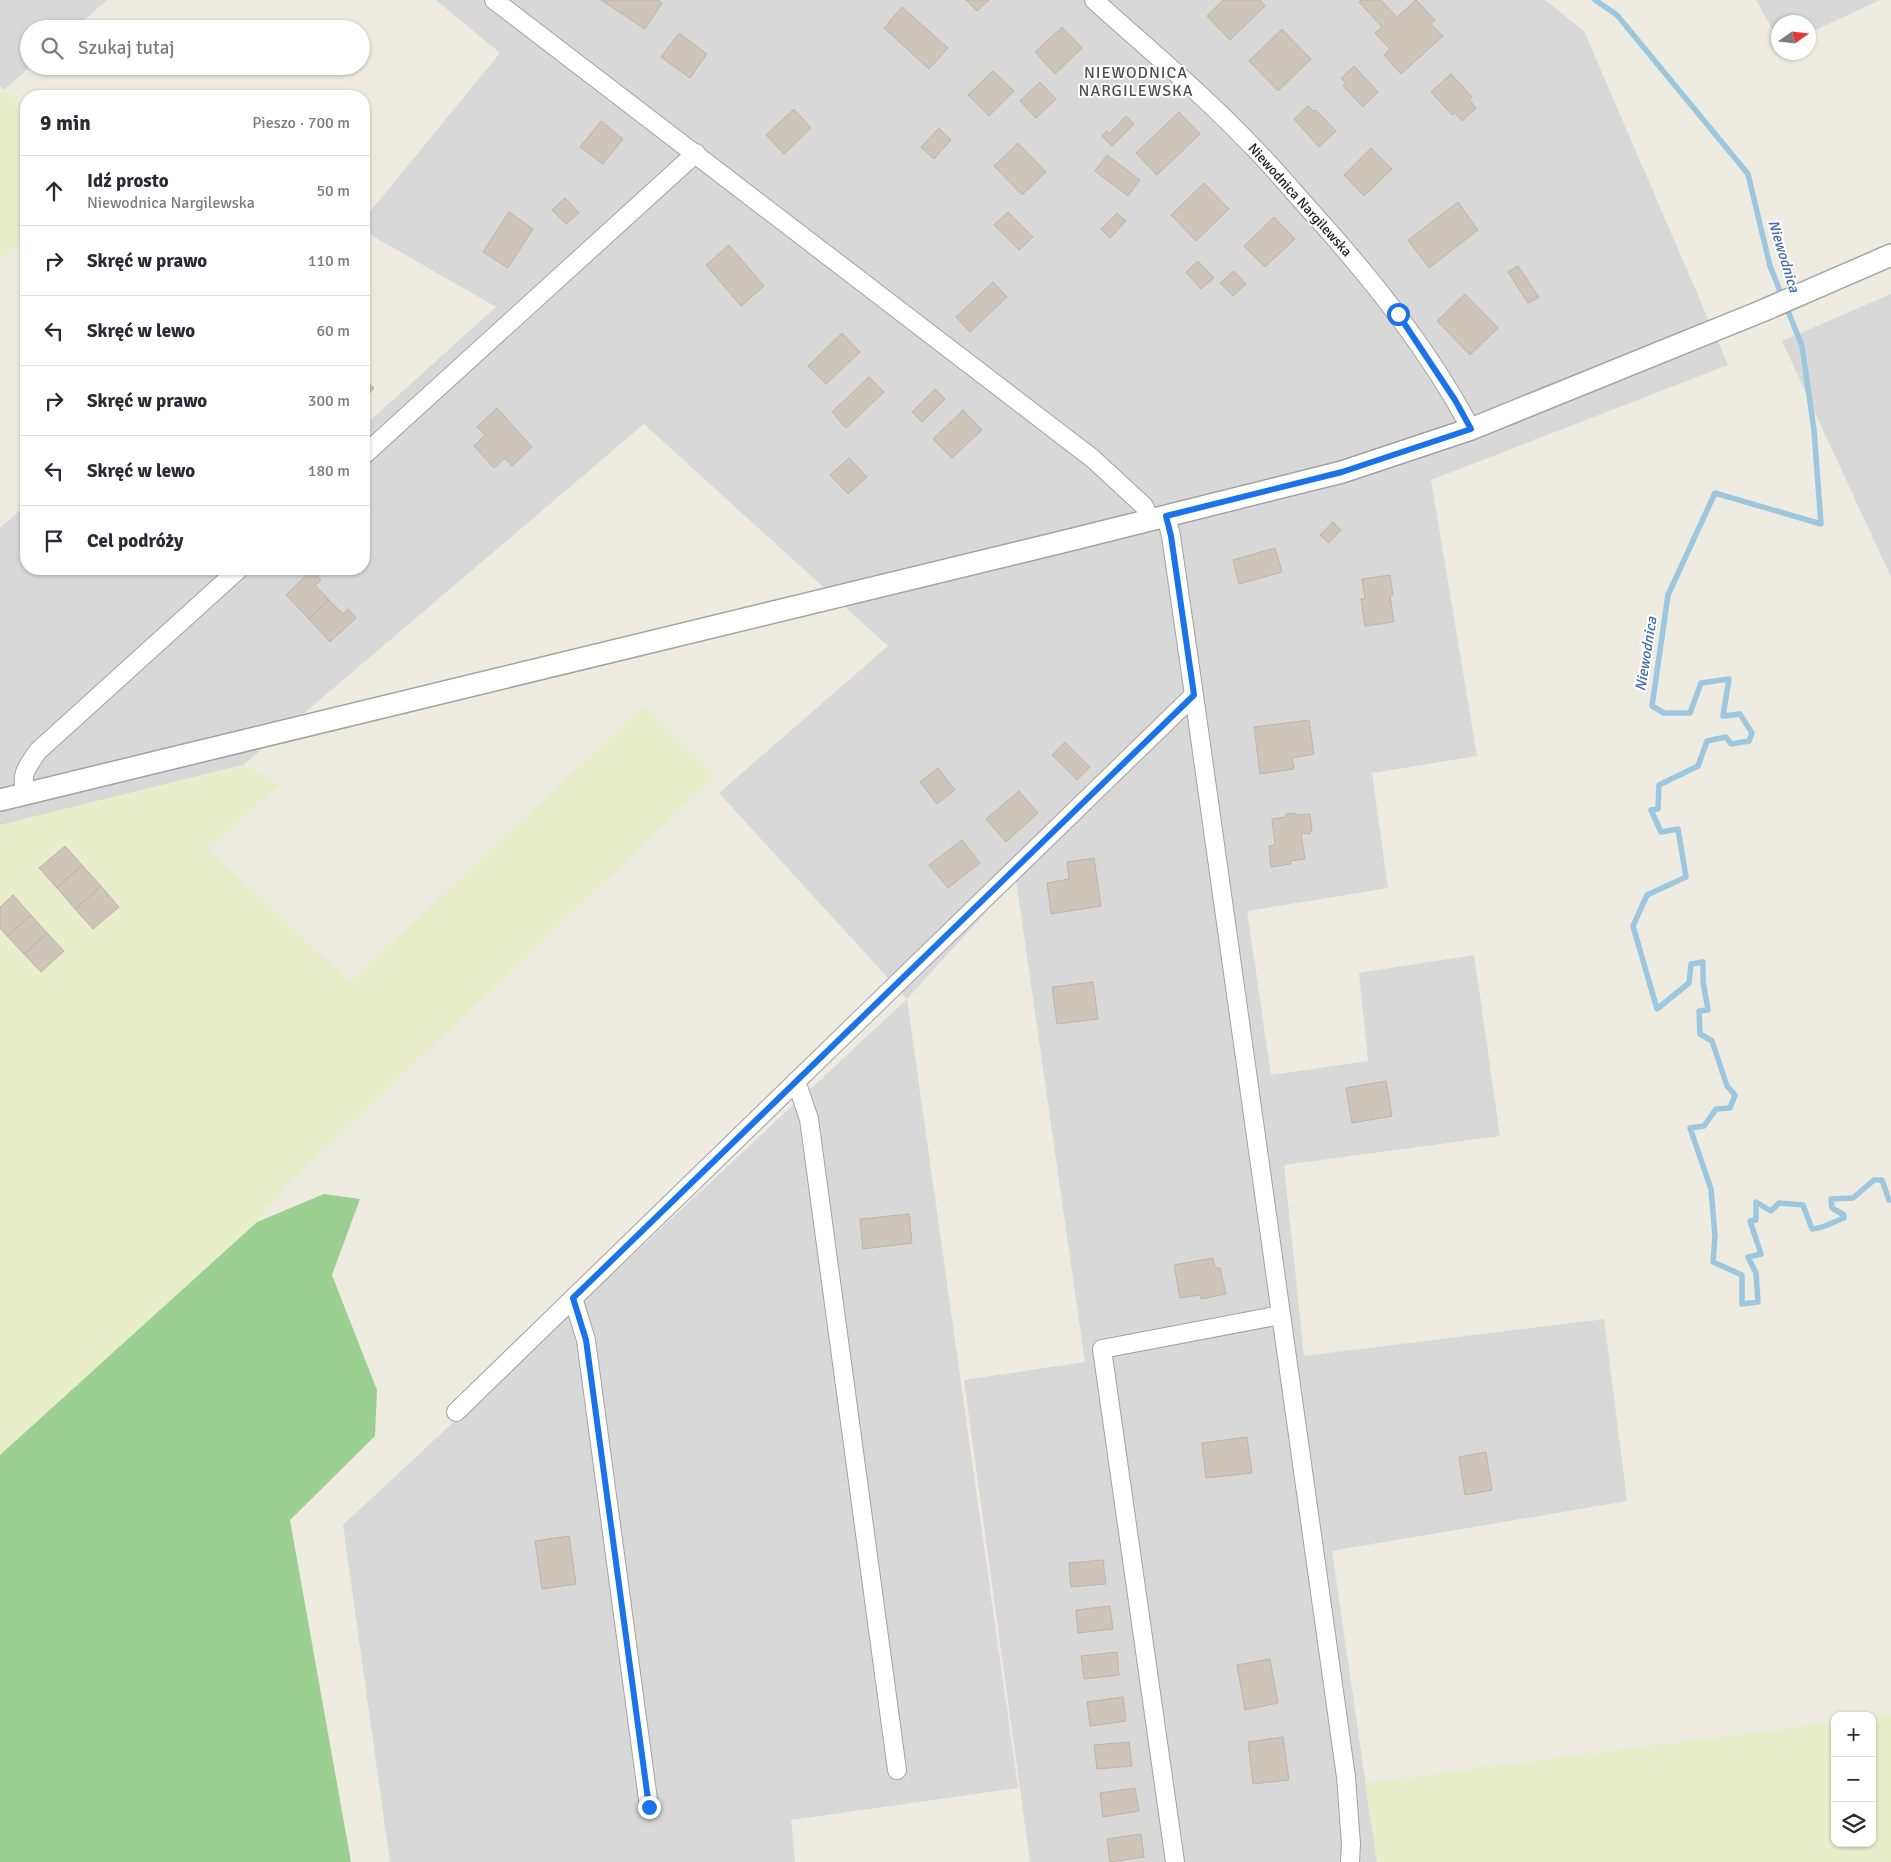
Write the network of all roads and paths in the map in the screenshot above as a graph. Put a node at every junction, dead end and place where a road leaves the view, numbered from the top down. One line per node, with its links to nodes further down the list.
1 (494, 0): 3 (street)
2 (1094, 0): 5 (street, Niewodnica Nargilewska)
3 (696, 153): 6 (street); 7 (street)
4 (1891, 255): 5 (street)
5 (1471, 429): 7 (street)
6 (370, 450)
7 (1158, 518): 9 (street); 10 (street)
8 (231, 575): 10 (street)
9 (1194, 695): 12 (street); 14 (street)
10 (25, 794): 11 (street)
11 (0, 800)
12 (796, 1081): 13 (street); 16 (street)
13 (573, 1298): 15 (street); 17 (street)
14 (1281, 1316): 18 (street); 19 (street)
15 (456, 1412)
16 (897, 1770)
17 (649, 1807)
18 (1175, 1862)
19 (1350, 1862)

